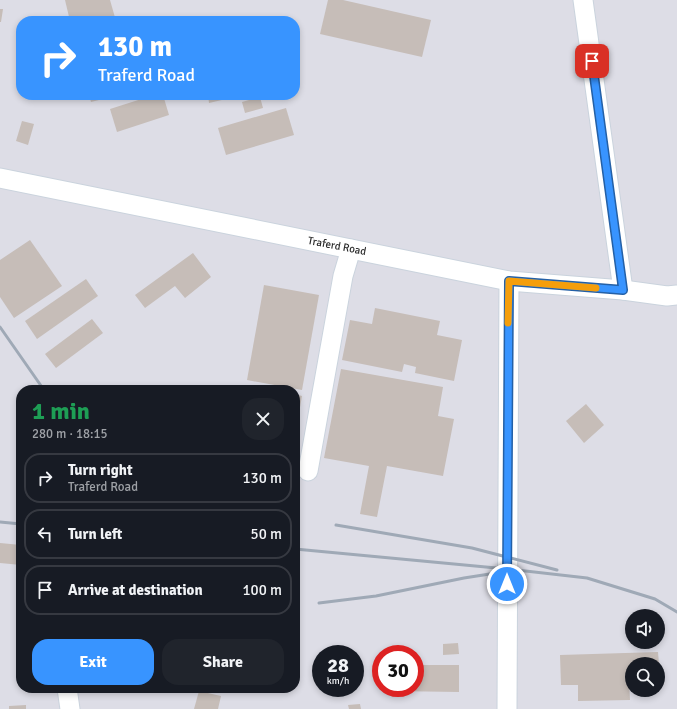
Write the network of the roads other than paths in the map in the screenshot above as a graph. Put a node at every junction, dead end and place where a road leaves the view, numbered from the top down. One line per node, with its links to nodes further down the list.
1 (583, 0): 5 (street)
2 (0, 178): 3 (street, Traferd Road)
3 (351, 249): 4 (street, Traferd Road); 7 (street)
4 (509, 281): 5 (street, Traferd Road); 10 (street)
5 (623, 290): 6 (street, Traferd Road)
6 (677, 295)
7 (308, 471)
8 (68, 693): 9 (street)
9 (70, 709)
10 (507, 709)

